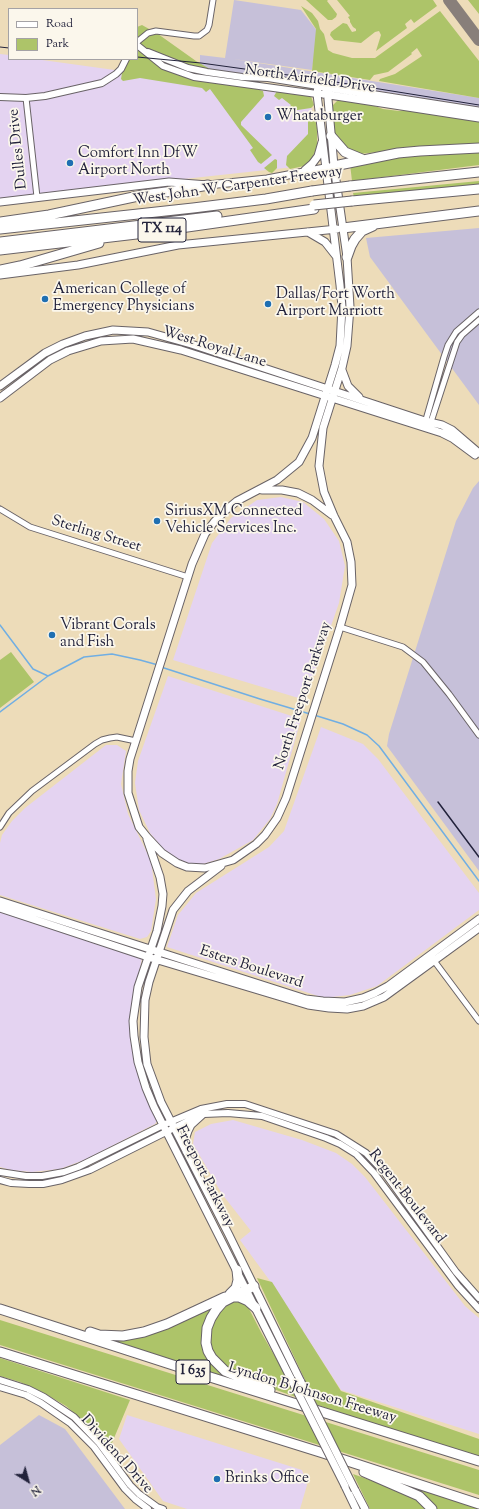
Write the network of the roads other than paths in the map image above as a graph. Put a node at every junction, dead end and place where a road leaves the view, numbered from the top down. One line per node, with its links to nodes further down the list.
1 (213, 0): 2 (street)
2 (138, 41)
3 (138, 46): 5 (street, North Airfield Drive)
4 (126, 60): 9 (street)
5 (317, 90): 6 (main road, North Airfield Drive); 13 (main road)
6 (326, 91): 8 (main road, North Airfield Drive); 10 (main road, North Airfield Drive); 11 (main road)
7 (0, 97): 9 (street)
8 (342, 97): 11 (main road); 12 (main road, North Airfield Drive)
9 (26, 98): 22 (street, Dulles Drive)
10 (479, 111)
11 (328, 114): 13 (main road)
12 (479, 118)
13 (327, 138): 15 (highway); 16 (main road); 17 (main road)
14 (479, 148): 15 (highway)
15 (362, 159): 16 (highway)
16 (330, 167): 17 (main road, West John W Carpenter Freeway); 29 (main road); 30 (main road)
17 (303, 171): 19 (main road, West John W Carpenter Freeway)
18 (479, 172): 31 (highway, West John W Carpenter Freeway / TX 114, bridge)
19 (208, 185): 22 (main road, West John W Carpenter Freeway); 27 (highway)
20 (479, 188): 24 (highway)
21 (479, 193): 24 (highway, TX 114)
22 (37, 197): 23 (main road, West John W Carpenter Freeway)
23 (0, 202)
24 (352, 203): 25 (highway, TX 114)
25 (314, 207): 33 (highway, TX 114); 34 (highway)
26 (479, 211): 28 (highway)
27 (0, 222)
28 (379, 223): 29 (highway); 37 (highway)
29 (343, 228): 30 (main road); 37 (main road)
30 (333, 229): 32 (main road); 36 (main road)
31 (0, 230)
32 (308, 232): 36 (main road); 39 (main road)
33 (145, 233): 35 (highway, TX 114); 38 (highway)
34 (0, 242)
35 (0, 250)
36 (336, 256): 41 (main road)
37 (347, 257): 40 (main road)
38 (0, 270)
39 (0, 275)
40 (350, 301): 41 (main road); 48 (main road)
41 (341, 302): 52 (main road)
42 (479, 312): 56 (street)
43 (479, 320): 56 (street)
44 (100, 332): 45 (main road); 46 (main road, West Royal Lane); 49 (main road, West Royal Lane)
45 (101, 341): 47 (main road, West Royal Lane); 51 (main road, West Royal Lane)
46 (203, 348): 47 (main road); 52 (main road, West Royal Lane)
47 (200, 356): 54 (main road, West Royal Lane)
48 (342, 370): 52 (main road); 55 (main road)
49 (9, 380): 50 (main road, West Royal Lane); 51 (main road)
50 (0, 386)
51 (14, 387): 53 (main road, West Royal Lane)
52 (332, 390): 54 (main road); 55 (main road, West Royal Lane)
53 (0, 398)
54 (329, 398): 56 (main road, West Royal Lane); 59 (main road); 61 (main road)
55 (362, 399): 56 (main road, West Royal Lane)
56 (427, 425): 57 (main road); 58 (main road)
57 (479, 453)
58 (479, 458)
59 (259, 490): 61 (main road); 62 (main road)
60 (0, 509): 62 (street, Sterling Street)
61 (334, 516): 63 (main road, North Freeport Parkway)
62 (188, 577): 65 (main road)
63 (340, 627): 64 (street); 68 (main road, North Freeport Parkway)
64 (479, 735)
65 (136, 741): 66 (street); 67 (main road)
66 (0, 827)
67 (147, 837): 68 (main road); 73 (main road, Freeport Parkway)
68 (226, 863): 74 (main road, Freeport Parkway)
69 (0, 901): 73 (main road, Esters Boulevard)
70 (0, 908): 75 (main road, Esters Boulevard)
71 (479, 919): 76 (main road, Esters Boulevard)
72 (479, 928): 76 (main road, Esters Boulevard)
73 (151, 949): 74 (main road, Esters Boulevard); 75 (main road, Freeport Parkway)
74 (158, 956): 75 (main road, Esters Boulevard); 76 (main road, Esters Boulevard); 79 (main road, Freeport Parkway)
75 (148, 957): 77 (main road, Freeport Parkway)
76 (432, 958): 78 (street)
77 (134, 1020): 79 (main road); 82 (main road, Freeport Parkway)
78 (479, 1022)
79 (145, 1051): 81 (main road, Freeport Parkway)
80 (202, 1115): 81 (street, Regent Boulevard); 83 (main road); 92 (street, Regent Boulevard)
81 (172, 1125): 82 (street, Regent Boulevard); 83 (main road, Freeport Parkway); 89 (street, Regent Boulevard)
82 (165, 1128): 84 (street, Regent Boulevard); 85 (street, Regent Boulevard); 86 (main road, Freeport Parkway)
83 (186, 1153): 87 (main road, Freeport Parkway)
84 (0, 1172)
85 (0, 1180)
86 (236, 1270): 87 (main road, Freeport Parkway); 88 (highway)
87 (249, 1286): 88 (highway); 91 (main road, Freeport Parkway); 104 (main road, Freeport Parkway, bridge)
88 (231, 1295): 91 (highway); 93 (highway); 97 (highway)
89 (479, 1298)
90 (0, 1308): 93 (highway, Lyndon B Johnson Freeway / I 635)
91 (256, 1308): 103 (main road, Freeport Parkway, bridge)
92 (479, 1309)
93 (20, 1315): 97 (highway, Lyndon B Johnson Freeway / I 635)
94 (0, 1352): 98 (highway, I 635)
95 (0, 1380): 102 (street, Dividend Drive)
96 (0, 1387): 101 (street, Dividend Drive)
97 (367, 1426): 99 (highway, Lyndon B Johnson Freeway / I 635)
98 (323, 1453): 100 (highway, I 635); 105 (highway)
99 (479, 1461)
100 (479, 1504)
101 (148, 1509)
102 (163, 1509)
103 (356, 1509)
104 (365, 1509)
105 (432, 1509)

